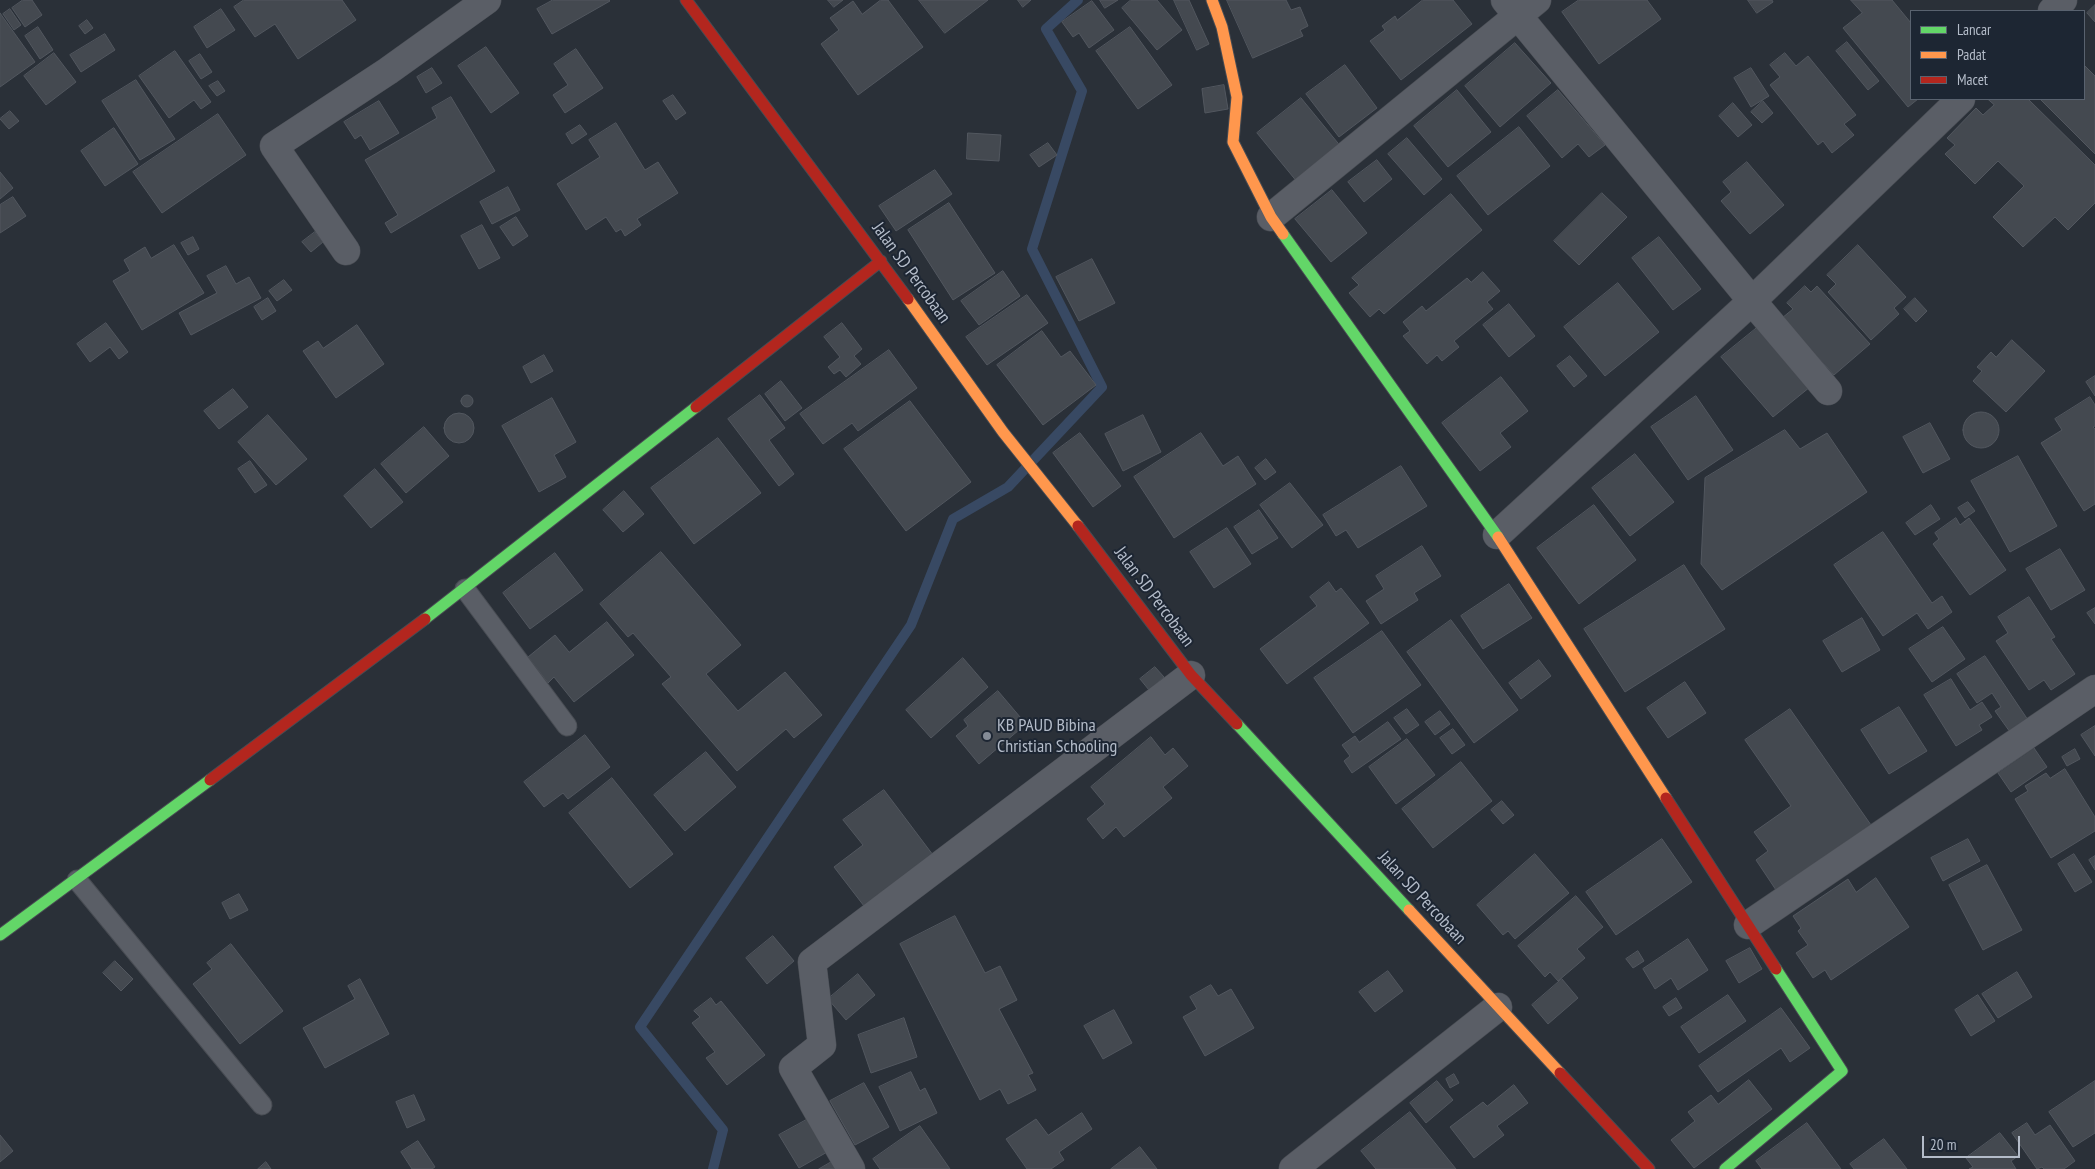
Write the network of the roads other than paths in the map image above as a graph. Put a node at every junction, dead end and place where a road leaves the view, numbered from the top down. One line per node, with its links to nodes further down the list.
1 (487, 0): 9 (street)
2 (686, 0): 10 (street, Jalan SD Percobaan)
3 (1212, 0): 8 (street)
4 (2063, 0): 6 (street)
5 (1520, 5): 8 (street); 11 (street)
6 (2053, 10)
7 (1960, 100): 11 (street)
8 (1271, 217): 13 (street)
9 (346, 251)
10 (882, 261): 14 (street); 15 (street, Jalan SD Percobaan)
11 (1752, 301): 12 (street); 13 (street)
12 (1828, 391)
13 (1497, 536): 19 (street)
14 (465, 588): 17 (lane); 18 (street)
15 (1191, 675): 21 (street, Jalan SD Percobaan); 23 (street)
16 (2095, 689): 19 (street)
17 (567, 726)
18 (77, 880): 20 (street); 22 (lane)
19 (1748, 925): 26 (street)
20 (0, 935)
21 (1498, 1006): 24 (street); 25 (street, Jalan SD Percobaan)
22 (262, 1105)
23 (851, 1169)
24 (1293, 1169)
25 (1649, 1169)
26 (1725, 1169)

